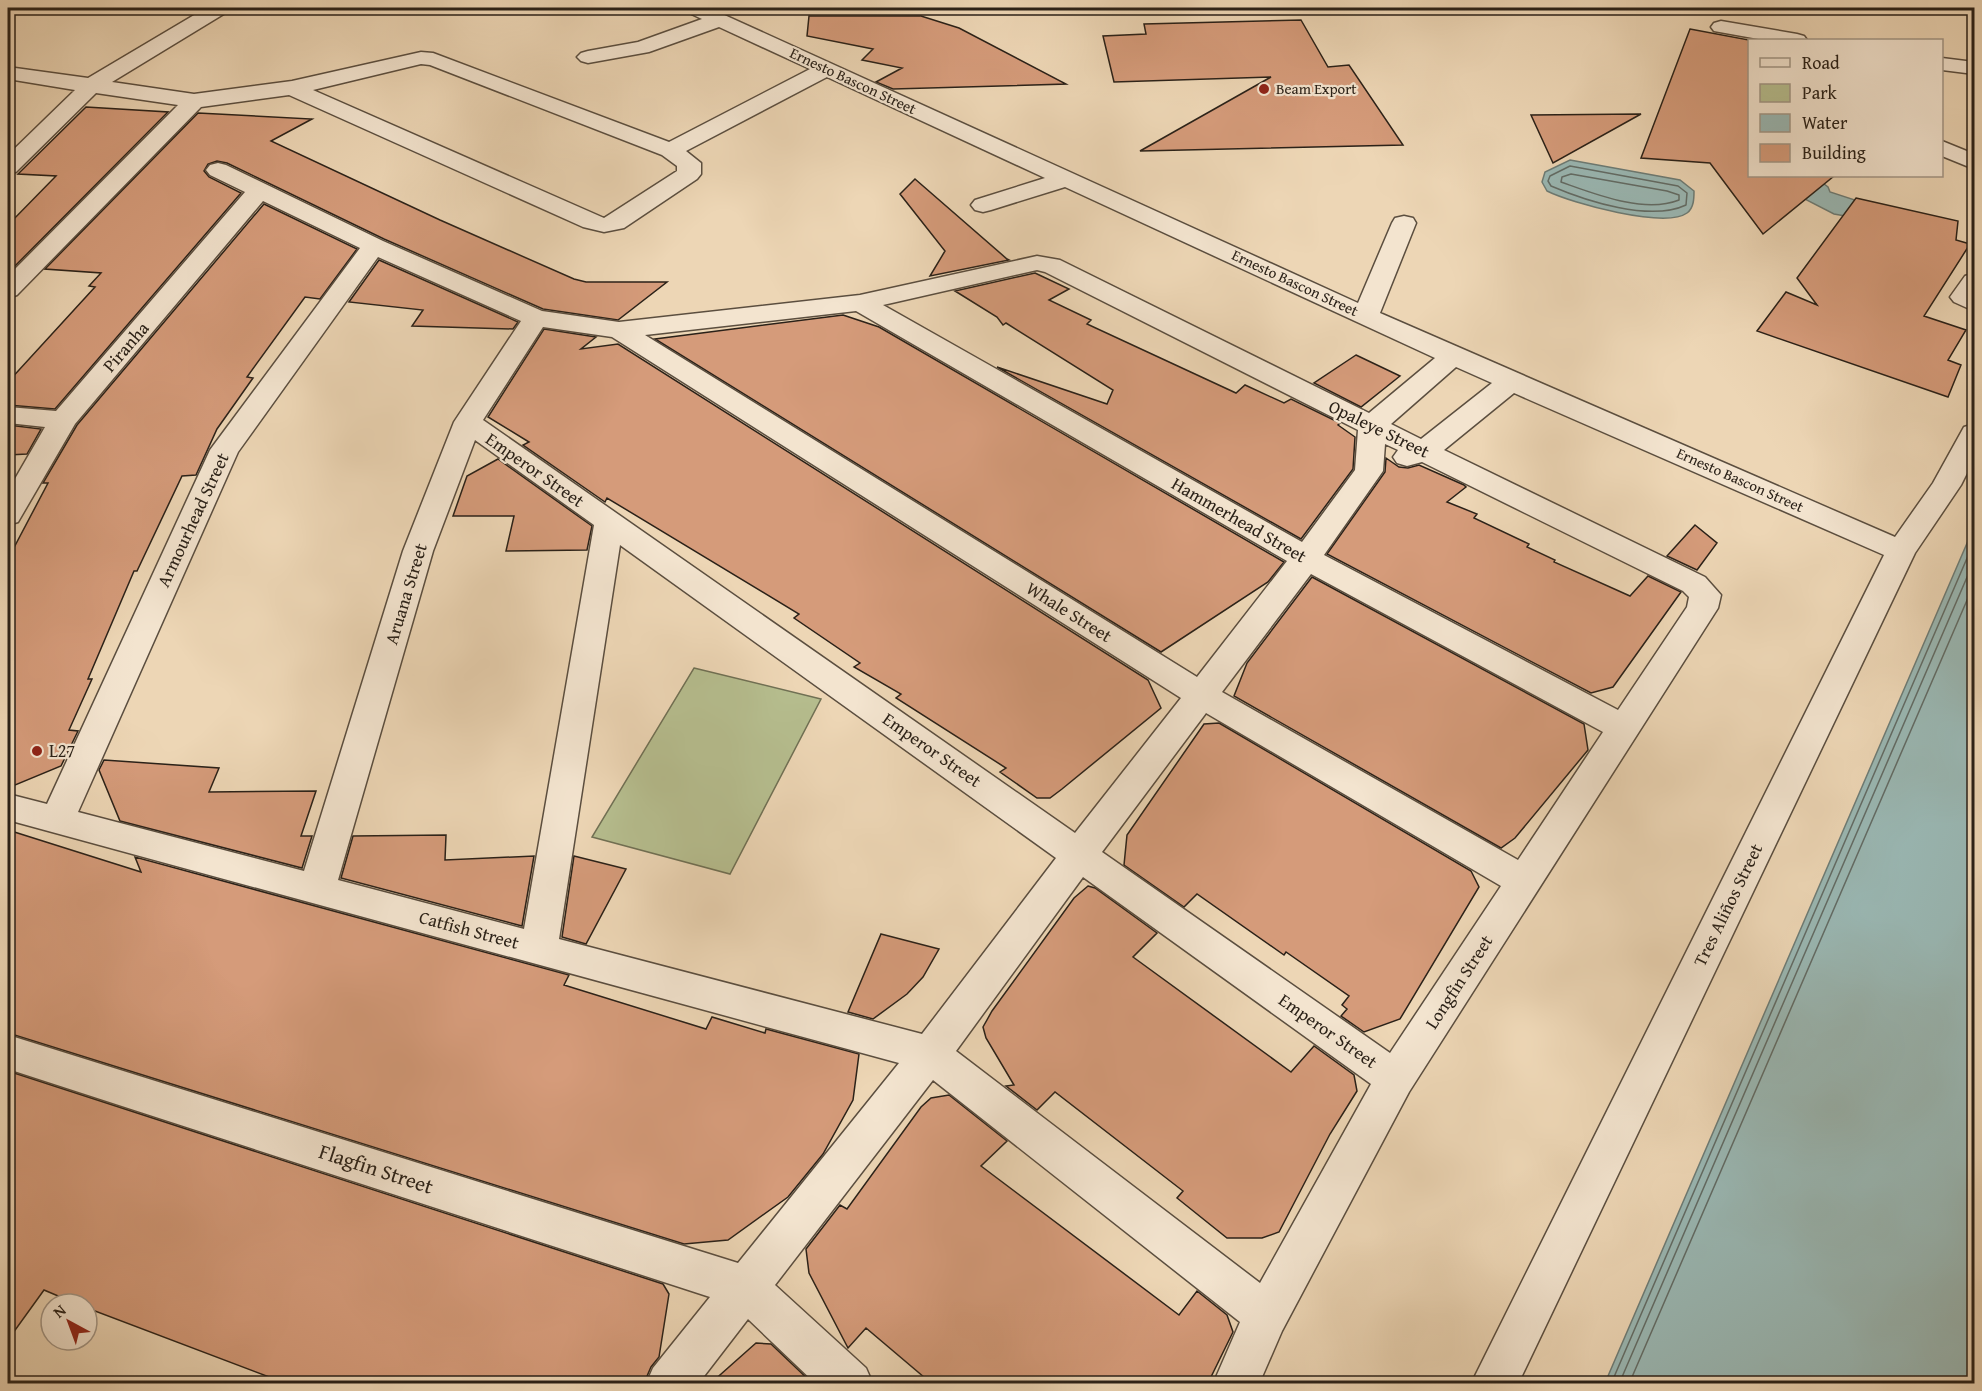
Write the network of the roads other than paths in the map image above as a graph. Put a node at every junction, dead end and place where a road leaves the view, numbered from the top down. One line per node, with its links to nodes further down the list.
1 (220, 8): 11 (street)
2 (694, 8): 3 (street, Ernesto Bascon Street)
3 (720, 20): 6 (street); 9 (street, Ernesto Bascon Street)
4 (1722, 27): 5 (street)
5 (1791, 39)
6 (588, 57)
7 (1943, 64): 8 (street)
8 (1974, 68)
9 (826, 69): 15 (street); 19 (street, Ernesto Bascon Street)
10 (8, 73): 11 (street)
11 (92, 86): 13 (street); 17 (street)
12 (292, 88): 13 (street); 15 (street); 15 (street)
13 (194, 101): 25 (street)
14 (1943, 149): 16 (street)
15 (669, 150)
16 (1974, 162)
17 (8, 167)
18 (218, 170): 20 (street)
19 (1065, 178): 21 (street); 28 (street, Ernesto Bascon Street)
20 (260, 190): 23 (street); 34 (street, Piranha)
21 (983, 205)
22 (1404, 223): 28 (street)
23 (374, 246): 29 (street); 48 (street, Armourhead Street)
24 (1974, 281): 27 (street)
25 (8, 290)
26 (860, 303): 30 (street); 36 (street, Opaleye Street); 43 (street, Hammerhead Street)
27 (1974, 303)
28 (1366, 316): 31 (street, Ernesto Bascon Street)
29 (536, 318): 30 (street); 35 (street, Aruana Street)
30 (619, 330): 45 (street, Whale Street)
31 (1454, 356): 32 (street, Ernesto Bascon Street); 36 (street)
32 (1512, 381): 38 (street); 42 (street, Ernesto Bascon Street)
33 (8, 415): 34 (street)
34 (63, 420): 40 (street, Piranha)
35 (468, 422): 41 (street, Emperor Street); 51 (street, Aruana Street)
36 (1372, 426): 38 (street, Opaleye Street); 39 (street)
37 (1974, 433): 42 (street, Tres Aliños Street)
38 (1424, 451): 39 (street); 44 (street, Opaleye Street)
39 (1369, 471): 43 (street)
40 (8, 515)
41 (609, 522): 49 (street, Emperor Street); 52 (street)
42 (1901, 551): 61 (street, Tres Aliños Street)
43 (1306, 558): 45 (street); 46 (street, Hammerhead Street)
44 (1705, 595): 46 (street, Longfin Street)
45 (1201, 694): 49 (street); 50 (street, Whale Street)
46 (1622, 727): 50 (street, Longfin Street)
47 (8, 807): 48 (street, Catfish Street)
48 (57, 820): 51 (street, Catfish Street)
49 (1079, 855): 54 (street); 55 (street, Emperor Street)
50 (1525, 882): 55 (street, Longfin Street)
51 (317, 889): 52 (street, Catfish Street)
52 (539, 949): 54 (street, Catfish Street)
53 (8, 1052): 56 (street, Flagfin Street)
54 (930, 1054): 56 (street); 57 (street)
55 (1395, 1079): 57 (street, Longfin Street)
56 (744, 1286): 58 (street); 59 (street)
57 (1266, 1315): 60 (street, Longfin Street)
58 (669, 1383)
59 (850, 1383)
60 (1236, 1383)
61 (1494, 1383)

